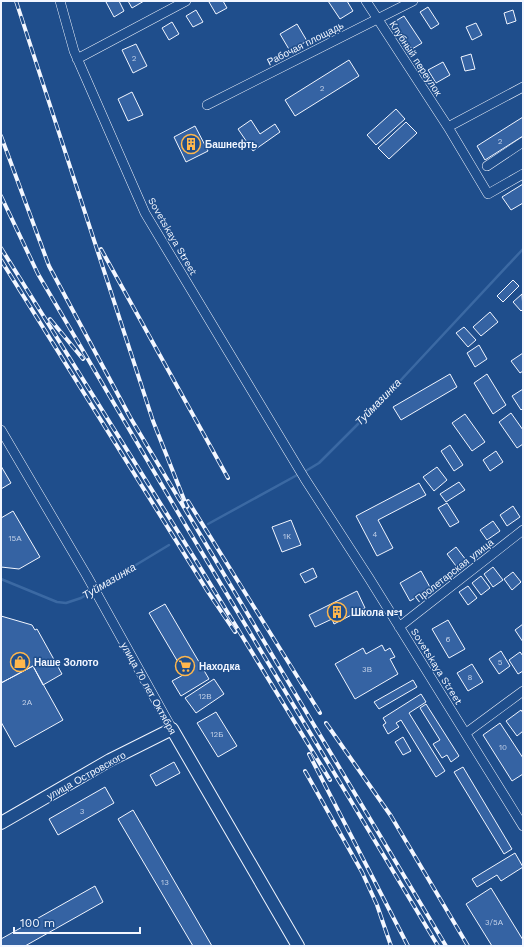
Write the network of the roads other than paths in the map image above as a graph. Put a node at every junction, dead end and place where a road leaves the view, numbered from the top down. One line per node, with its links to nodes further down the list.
1 (60, 1): 6 (street, Sovetskaya Street)
2 (186, 1): 6 (street)
3 (366, 1): 5 (street, Клубный переулок)
4 (412, 1): 5 (street, Рабочая площадь)
5 (378, 19): 8 (street, Рабочая площадь); 9 (street, Клубный переулок)
6 (77, 58): 15 (street, Sovetskaya Street)
7 (523, 87): 9 (street)
8 (207, 104)
9 (448, 127): 12 (street, Клубный переулок)
10 (523, 142): 11 (street)
11 (487, 166)
12 (523, 174)
13 (1, 430): 17 (street, улица 70 лет Октября)
14 (523, 530): 15 (street, Пролетарская улица)
15 (399, 627): 18 (street, Sovetskaya Street)
16 (523, 691): 18 (street)
17 (172, 729): 19 (main road, улица Островского); 21 (main road, улица 70 лет Октября)
18 (466, 733): 20 (street, Sovetskaya Street)
19 (1, 822)
20 (523, 826)
21 (298, 946)

